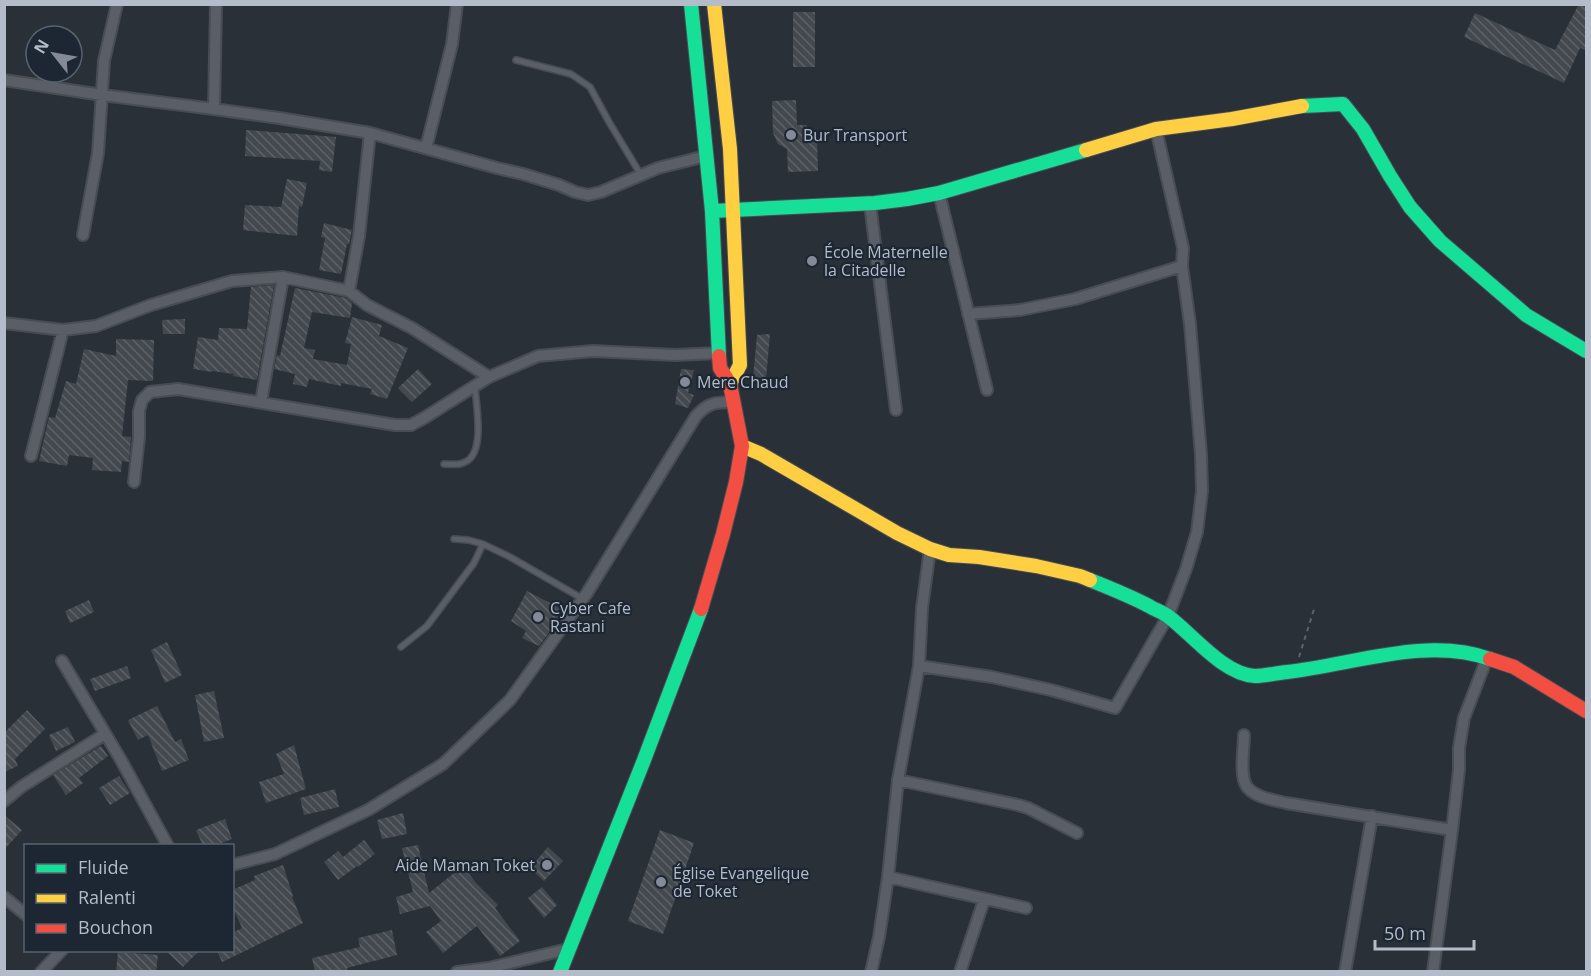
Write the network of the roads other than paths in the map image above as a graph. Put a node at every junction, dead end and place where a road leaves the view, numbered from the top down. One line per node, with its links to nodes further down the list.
1 (117, 4): 8 (street)
2 (216, 4): 9 (street)
3 (458, 4): 12 (street)
4 (691, 4): 13 (street)
5 (714, 4): 17 (street)
6 (516, 60): 14 (lane)
7 (4, 80): 8 (street)
8 (102, 95): 9 (street); 19 (street)
9 (214, 108): 11 (street)
10 (1156, 129): 15 (street); 20 (street); 26 (street)
11 (370, 133): 12 (street); 22 (street)
12 (426, 148): 14 (street)
13 (706, 156): 14 (street); 18 (street)
14 (641, 175)
15 (939, 193): 16 (street); 23 (street)
16 (870, 204): 17 (street); 34 (street)
17 (732, 209): 18 (street); 29 (street)
18 (712, 211): 27 (street)
19 (83, 235)
20 (1182, 266): 23 (street); 43 (street)
21 (283, 277): 22 (street); 25 (street); 32 (street)
22 (349, 291): 28 (street)
23 (968, 314): 31 (street)
24 (4, 323): 25 (street)
25 (63, 330): 36 (street)
26 (1587, 351)
27 (719, 353): 28 (street); 29 (street)
28 (489, 377): 30 (street)
29 (730, 384): 33 (street)
30 (474, 385): 32 (street); 37 (lane)
31 (987, 390)
32 (261, 402): 38 (street)
33 (732, 402): 35 (street); 42 (street)
34 (896, 410)
35 (742, 446): 41 (street); 63 (street)
36 (31, 456)
37 (444, 464)
38 (134, 482)
39 (454, 539): 40 (lane)
40 (483, 544): 42 (lane); 44 (lane)
41 (930, 549): 43 (street); 47 (street)
42 (583, 599): 57 (street)
43 (1168, 616): 45 (street); 47 (street)
44 (401, 647)
45 (1487, 658): 48 (street); 54 (street)
46 (62, 661): 49 (street)
47 (919, 666): 51 (street)
48 (1587, 711)
49 (105, 734): 52 (street); 56 (street)
50 (1244, 735): 53 (street)
51 (898, 780): 55 (street); 58 (street)
52 (4, 801)
53 (1372, 816): 54 (street); 70 (street)
54 (1452, 830): 71 (street)
55 (1077, 833)
56 (167, 844)
57 (234, 865)
58 (888, 877): 60 (street); 68 (street)
59 (4, 897): 62 (street)
60 (984, 900): 61 (street); 69 (street)
61 (1026, 909)
62 (24, 913)
63 (568, 949): 66 (street); 67 (street)
64 (61, 952): 65 (street)
65 (41, 972)
66 (457, 972)
67 (560, 972)
68 (871, 972)
69 (960, 972)
70 (1345, 972)
71 (1433, 972)

